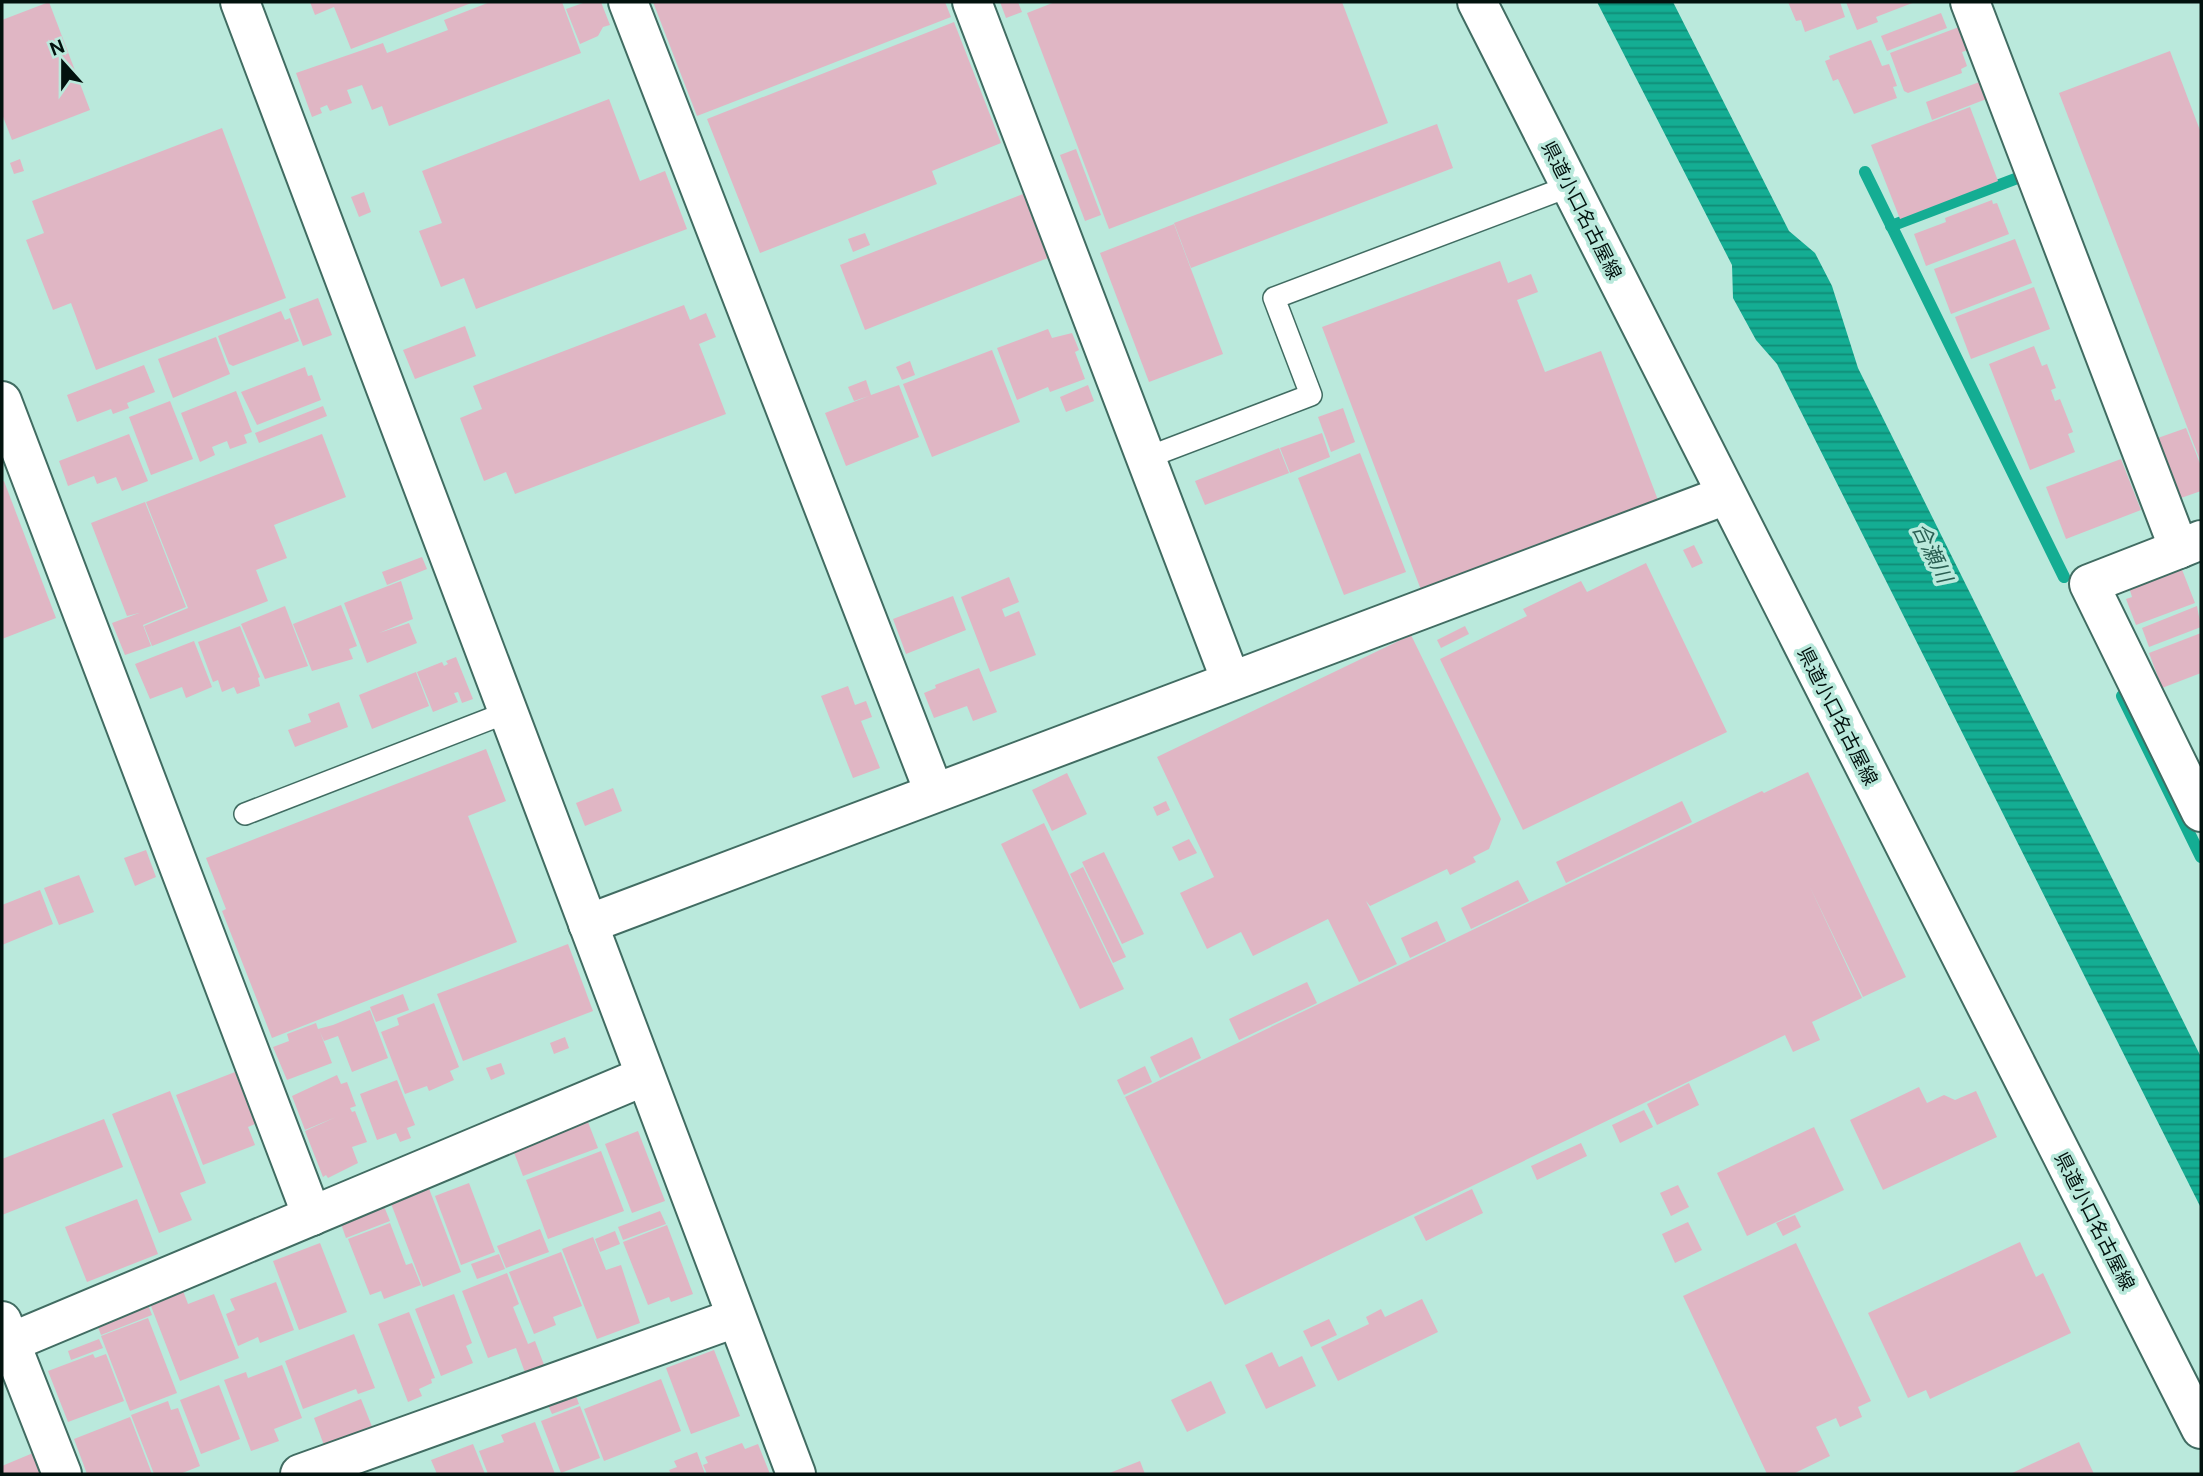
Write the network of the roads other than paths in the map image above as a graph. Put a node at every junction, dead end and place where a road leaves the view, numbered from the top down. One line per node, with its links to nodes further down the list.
1 (240, 2): 12 (street)
2 (628, 2): 13 (street)
3 (972, 2): 8 (street)
4 (1477, 2): 6 (street, 県道小口名古屋線)
5 (1970, 2): 10 (street)
6 (1570, 186): 8 (lane); 9 (street, 県道小口名古屋線)
7 (2, 401): 18 (street)
8 (1146, 458): 11 (street)
9 (1726, 495): 11 (street); 21 (street, 県道小口名古屋線)
10 (2190, 545): 14 (street)
11 (1231, 681): 13 (street)
12 (508, 712): 15 (lane); 16 (street)
13 (934, 792): 16 (street)
14 (2201, 812)
15 (245, 814)
16 (588, 924): 17 (street)
17 (645, 1076): 18 (street); 19 (street)
18 (312, 1216): 20 (street)
19 (735, 1318): 23 (street); 24 (street)
20 (4, 1337): 22 (street)
21 (2201, 1429)
22 (62, 1474)
23 (300, 1474)
24 (796, 1474)

